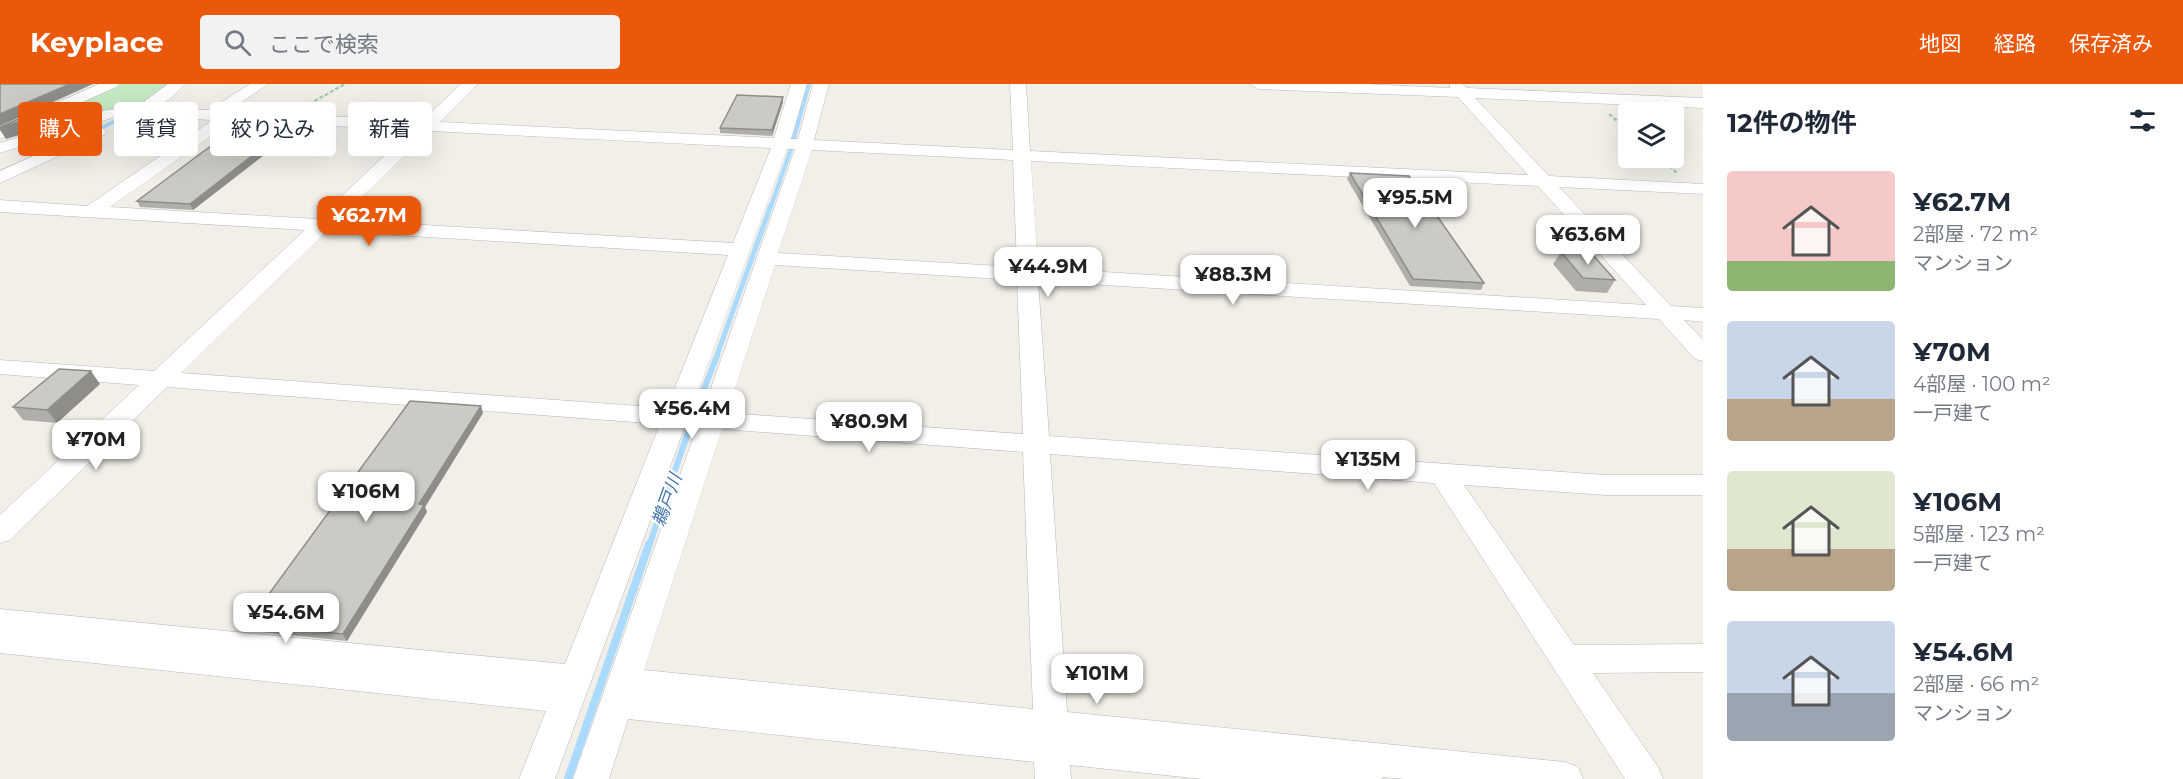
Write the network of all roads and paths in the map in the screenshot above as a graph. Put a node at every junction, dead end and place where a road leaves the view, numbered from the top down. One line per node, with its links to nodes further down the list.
1 (111, 84): 21 (street)
2 (177, 84): 12 (street)
3 (260, 84): 13 (street)
4 (345, 84): 14 (path)
5 (470, 84): 17 (street)
6 (799, 84): 22 (street)
7 (821, 84): 22 (street)
8 (1018, 84): 24 (street)
9 (1258, 84): 11 (street)
10 (1328, 84): 11 (street)
11 (1458, 89): 15 (street); 27 (street)
12 (153, 102)
13 (237, 102)
14 (313, 102)
15 (1703, 102)
16 (114, 114): 23 (street)
17 (432, 120)
18 (210, 122): 31 (street)
19 (114, 124): 26 (street)
20 (432, 126): 22 (street)
21 (0, 134)
22 (793, 144): 24 (street); 33 (street); 34 (street)
23 (0, 148)
24 (1022, 155): 27 (street); 35 (street)
25 (395, 156): 32 (street)
26 (0, 178)
27 (1543, 181): 28 (street); 37 (street)
28 (1703, 189)
29 (0, 206): 31 (street)
30 (0, 212): 32 (street)
31 (90, 212): 32 (street)
32 (319, 228): 33 (street); 41 (street)
33 (740, 253): 42 (street)
34 (767, 255): 35 (street); 42 (street)
35 (1027, 270): 37 (street); 43 (street)
36 (1703, 308): 37 (street)
37 (1661, 309): 38 (street); 39 (street)
38 (1703, 315)
39 (1703, 354)
40 (0, 367): 41 (street)
41 (161, 378): 42 (street); 46 (street)
42 (694, 419): 43 (street); 51 (street); 52 (street)
43 (1035, 443): 44 (street); 53 (street)
44 (1442, 474): 45 (street); 50 (street)
45 (1703, 485)
46 (0, 532)
47 (0, 622): 51 (street)
48 (0, 640): 51 (street)
49 (1703, 658): 50 (street)
50 (1565, 659): 58 (street)
51 (571, 689): 54 (street)
52 (620, 693): 53 (street); 55 (street)
53 (1051, 751): 56 (street); 57 (street)
54 (537, 779)
55 (591, 779)
56 (1365, 779)
57 (1565, 779)
58 (1645, 779)

